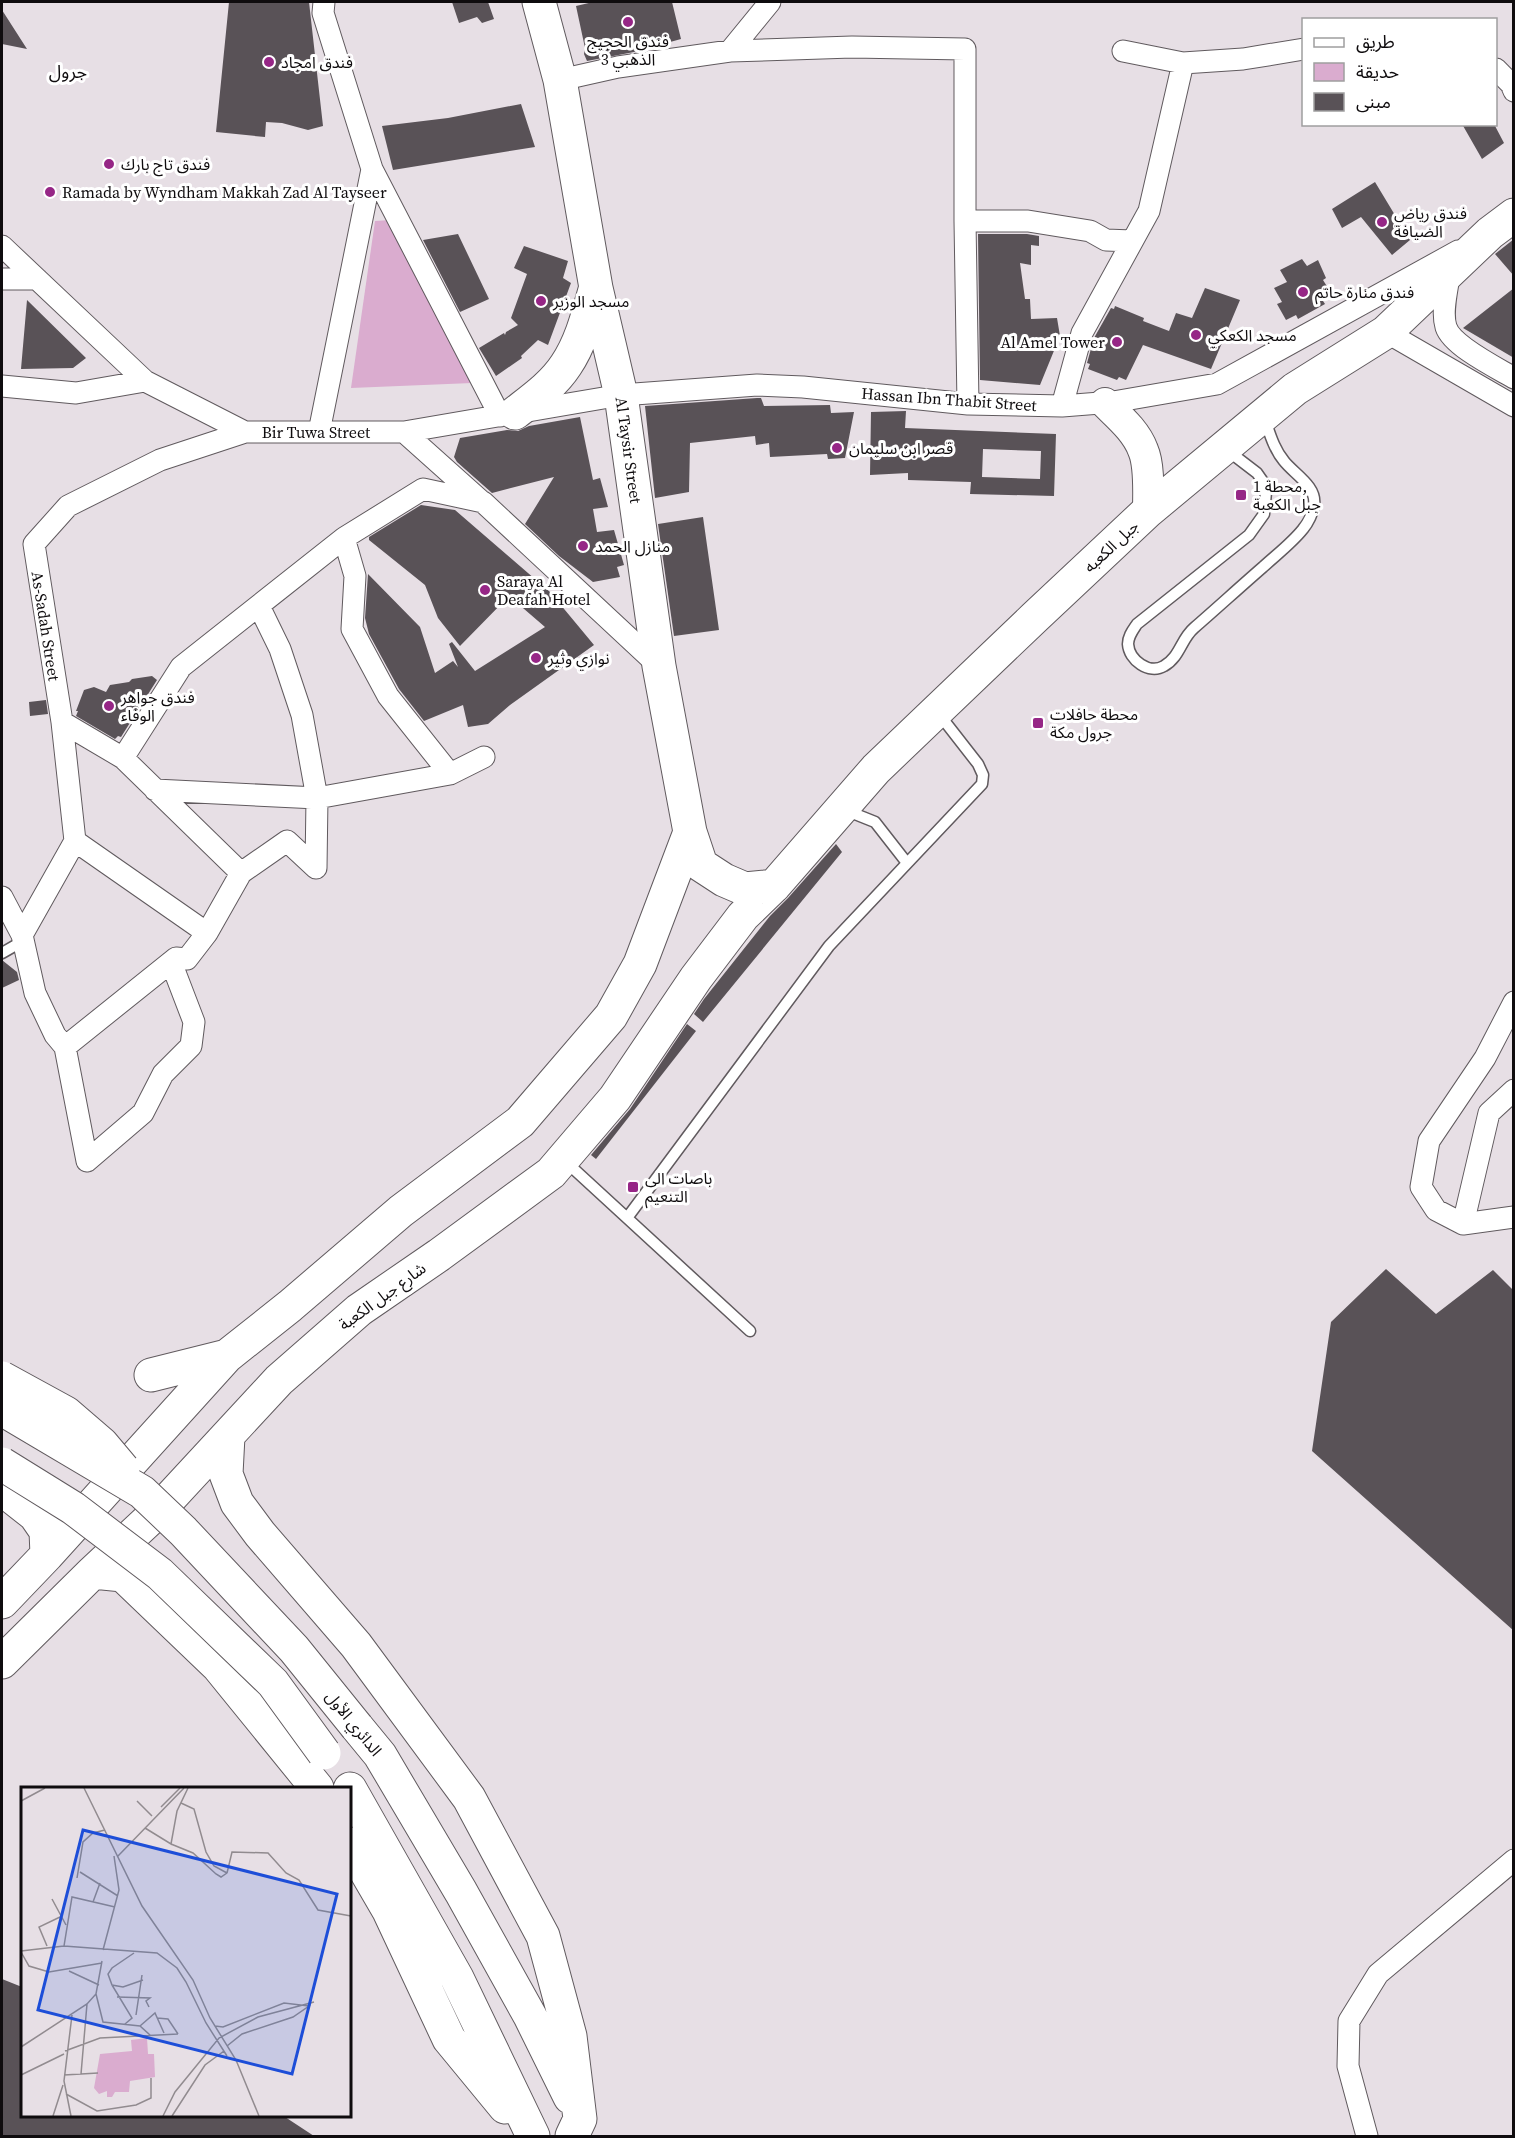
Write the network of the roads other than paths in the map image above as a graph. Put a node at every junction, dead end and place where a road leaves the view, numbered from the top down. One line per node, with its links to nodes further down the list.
1 (324, 2): 11 (street)
2 (539, 2): 9 (highway, Al Taysir Street)
3 (770, 2): 5 (street)
4 (1302, 49): 7 (street)
5 (730, 51): 9 (street); 12 (street)
6 (1124, 51): 7 (street)
7 (1183, 63): 14 (street)
8 (1497, 70): 10 (street)
9 (560, 80): 19 (highway, Al Taysir Street)
10 (1514, 92)
11 (372, 169): 29 (street); 32 (street)
12 (965, 220): 14 (street); 26 (street)
13 (1502, 224): 16 (highway, جبل الكعبه); 25 (street, Hassan Ibn Thabit Street)
14 (1132, 242): 27 (street)
15 (2, 246): 18 (street, Bir Tuwa Street)
16 (1450, 270): 20 (highway, جبل الكعبه); 21 (street)
17 (2, 279): 18 (street)
18 (37, 279): 22 (street, Bir Tuwa Street)
19 (596, 288): 24 (highway, Al Taysir Street); 29 (highway)
20 (1386, 332): 28 (street); 30 (highway, جبل الكعبه)
21 (1514, 378)
22 (145, 381): 23 (street); 31 (street, Bir Tuwa Street)
23 (2, 386)
24 (621, 395): 26 (street, Hassan Ibn Thabit Street); 29 (street, Bir Tuwa Street); 39 (highway, Al Taysir Street)
25 (1105, 403): 27 (street, Hassan Ibn Thabit Street); 36 (street)
26 (968, 404): 27 (street, Hassan Ibn Thabit Street)
27 (1062, 406)
28 (1514, 406)
29 (507, 414): 33 (street, Bir Tuwa Street)
30 (1263, 416): 34 (highway, جبل الكعبه); 34 (lane)
31 (245, 432): 32 (street, Bir Tuwa Street); 41 (street, As-Sadah Street)
32 (319, 432): 33 (street, Bir Tuwa Street)
33 (404, 432): 35 (street)
34 (1224, 448): 36 (highway, جبل الكعبه)
35 (483, 502): 37 (street); 39 (street)
36 (1148, 511): 40 (highway, جبل الكعبه)
37 (344, 538): 38 (street); 44 (street)
38 (259, 606): 43 (street); 46 (street)
39 (659, 666): 48 (highway, Al Taysir Street)
40 (937, 711): 47 (highway, جبل الكعبه); 50 (lane)
41 (62, 722): 43 (street); 49 (street, As-Sadah Street)
42 (484, 757): 44 (street)
43 (123, 758): 45 (street)
44 (450, 774): 46 (street)
45 (155, 790): 46 (street); 51 (street)
46 (317, 798): 51 (street)
47 (842, 808): 50 (lane); 52 (highway, جبل الكعبه)
48 (690, 832): 52 (highway, Al Taysir Street); 67 (highway)
49 (75, 842): 55 (street); 56 (street)
50 (907, 863): 64 (lane)
51 (241, 873): 55 (street)
52 (774, 886): 54 (highway, جبل الكعبه)
53 (2, 897): 56 (street)
54 (743, 916): 62 (highway, شارع جبل الكعبة)
55 (207, 933): 58 (street)
56 (22, 938): 57 (lane); 60 (street)
57 (2, 953)
58 (171, 962): 60 (street); 60 (street)
59 (1514, 1002): 65 (street)
60 (65, 1047)
61 (1514, 1090): 65 (street)
62 (563, 1159): 64 (lane); 71 (highway, شارع جبل الكعبة)
63 (1514, 1217): 65 (street)
64 (627, 1218): 66 (lane)
65 (1464, 1224)
66 (750, 1331)
67 (227, 1356): 68 (highway); 75 (highway)
68 (150, 1375)
69 (2, 1378): 74 (highway, bridge)
70 (2, 1409): 74 (highway, الدائري الأول, bridge)
71 (228, 1436): 76 (highway, شارع جبل الكعبة); 84 (highway)
72 (2, 1464): 80 (highway, bridge)
73 (2, 1489): 75 (highway)
74 (142, 1492): 84 (highway, الدائري الأول, bridge)
75 (47, 1555): 77 (highway)
76 (93, 1572): 78 (highway, شارع جبل الكعبة); 79 (highway)
77 (8, 1595)
78 (2, 1662)
79 (316, 1787)
80 (348, 1787)
81 (351, 1792): 85 (highway)
82 (351, 1846): 85 (highway)
83 (1514, 1860): 86 (street)
84 (581, 2130)
85 (531, 2136)
86 (1367, 2136)

